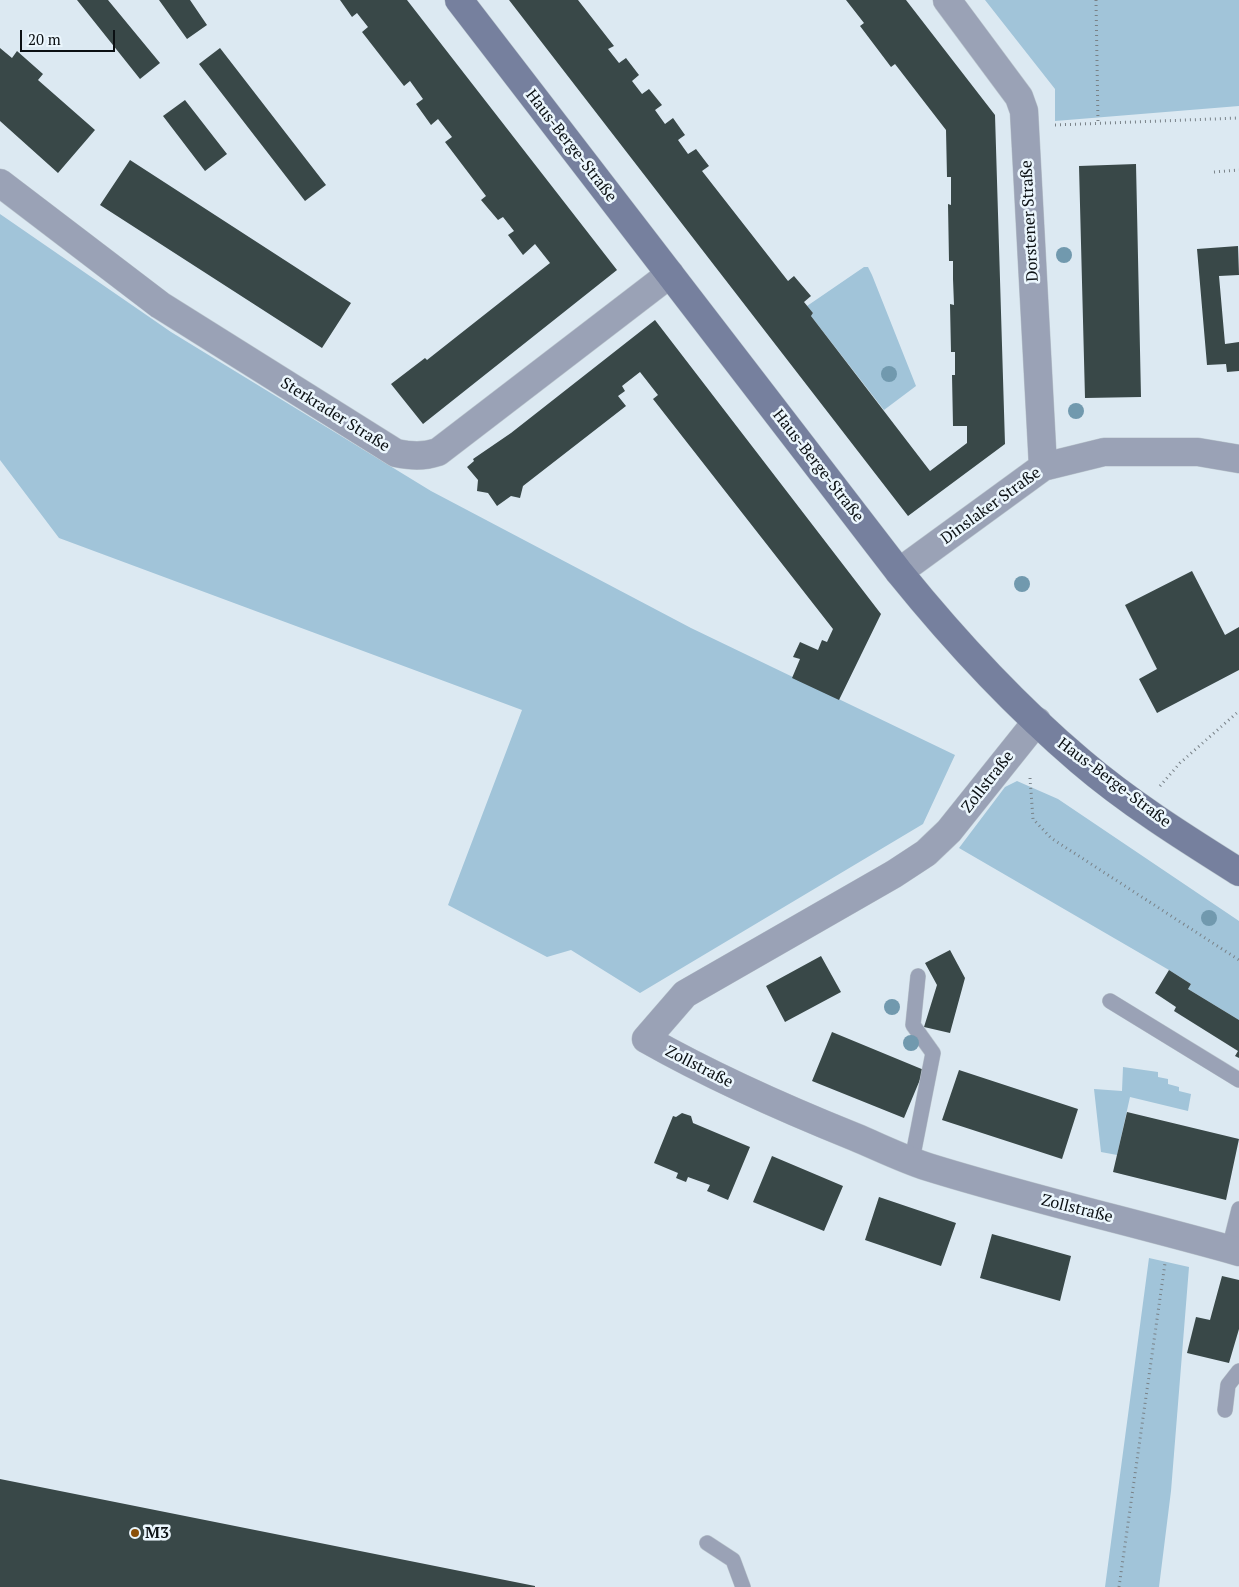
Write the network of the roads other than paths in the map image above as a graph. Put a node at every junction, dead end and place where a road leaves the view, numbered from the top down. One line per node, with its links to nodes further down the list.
1 (459, 0): 4 (main road, Haus-Berge-Straße)
2 (947, 0): 6 (street, Dorstener Straße)
3 (0, 183): 4 (street, Sterkrader Straße)
4 (670, 274): 7 (main road, Haus-Berge-Straße)
5 (1239, 459): 6 (street, Dinslaker Straße)
6 (1043, 468): 7 (street, Dinslaker Straße)
7 (899, 572): 8 (main road, Haus-Berge-Straße)
8 (1037, 721): 9 (main road, Haus-Berge-Straße); 13 (street, Zollstraße)
9 (1239, 872)
10 (918, 976): 13 (lane)
11 (1110, 1001): 12 (lane)
12 (1239, 1080)
13 (912, 1160): 15 (street, Zollstraße)
14 (1239, 1209): 15 (lane)
15 (1234, 1250)
16 (1239, 1371): 17 (lane)
17 (1225, 1410)
18 (706, 1543): 19 (lane)
19 (743, 1587)

